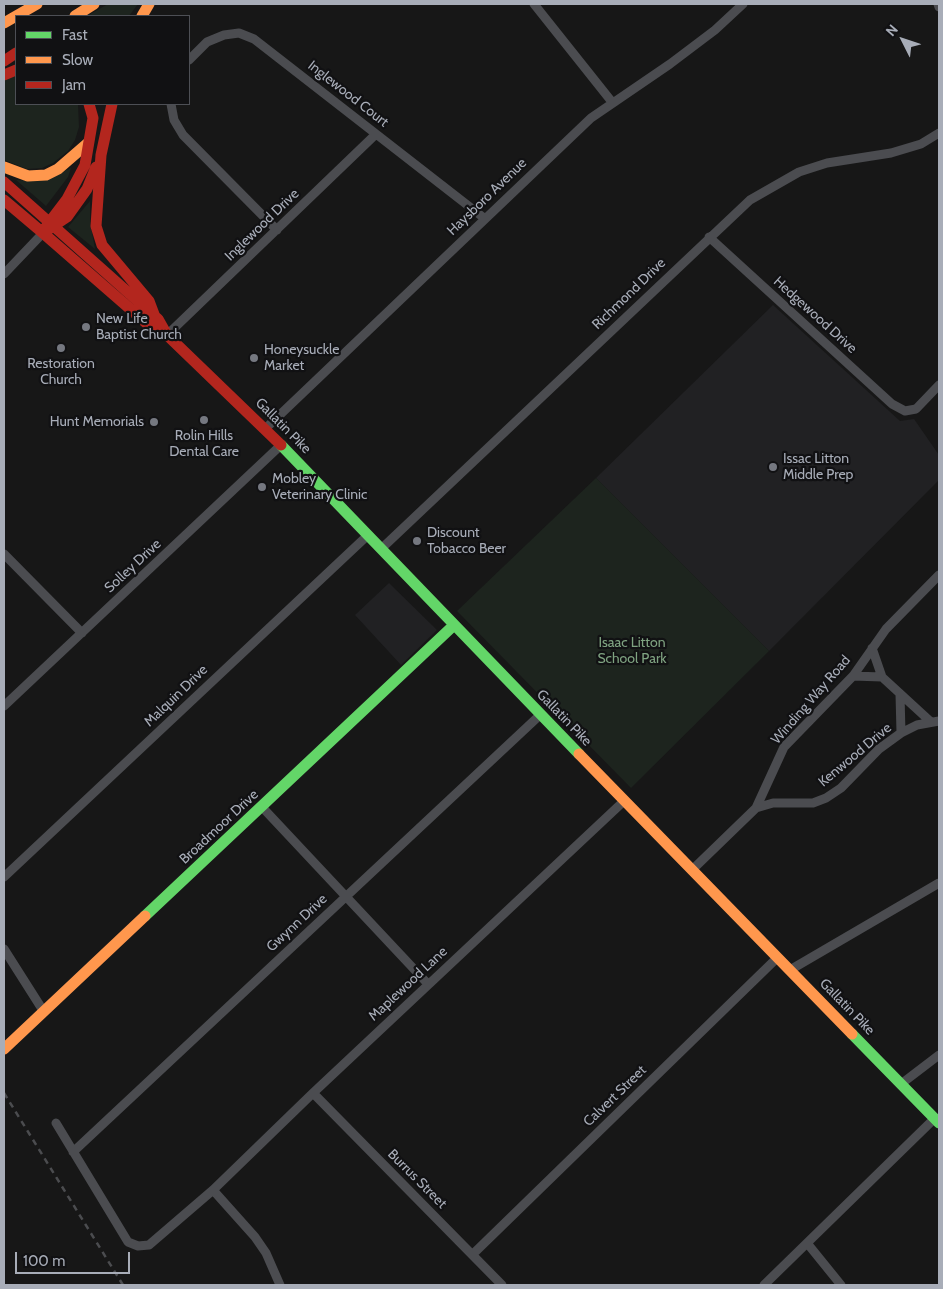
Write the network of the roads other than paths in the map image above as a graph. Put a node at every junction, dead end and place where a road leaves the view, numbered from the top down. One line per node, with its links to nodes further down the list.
1 (37, 4): 6 (main road)
2 (94, 4): 7 (main road)
3 (149, 4): 8 (main road)
4 (534, 4): 14 (street)
5 (743, 4): 14 (street, Haysboro Avenue)
6 (18, 15)
7 (77, 15)
8 (143, 15)
9 (15, 17): 10 (main road)
10 (4, 23)
11 (15, 54): 13 (main road)
12 (190, 59): 19 (street, Inglewood Court)
13 (4, 61)
14 (612, 102): 25 (street, Haysboro Avenue)
15 (89, 105): 20 (main road)
16 (112, 105): 21 (main road)
17 (171, 105): 27 (street)
18 (939, 133): 28 (street, Richmond Drive)
19 (376, 134): 25 (street, Inglewood Court); 27 (street, Inglewood Drive)
20 (88, 143): 22 (main road); 26 (main road)
21 (102, 155): 26 (main road); 30 (main road)
22 (4, 167)
23 (4, 182): 26 (main road, Gallatin Pike)
24 (4, 200): 26 (main road, Gallatin Pike)
25 (484, 218): 33 (street, Haysboro Avenue)
26 (48, 228): 29 (street); 30 (main road, Gallatin Pike); 31 (main road, Gallatin Pike)
27 (277, 230): 31 (street, Inglewood Drive)
28 (709, 237): 32 (street, Hedgewood Drive); 36 (street, Richmond Drive)
29 (4, 274)
30 (155, 317): 31 (main road, Gallatin Pike)
31 (167, 334): 33 (main road, Gallatin Pike)
32 (939, 385)
33 (265, 429): 34 (main road, Gallatin Pike)
34 (281, 445): 35 (main road, Gallatin Pike); 40 (street, Solley Drive)
35 (367, 536): 36 (main road, Gallatin Pike); 53 (street, Malquin Drive)
36 (381, 549): 39 (main road, Gallatin Pike)
37 (4, 554): 40 (street)
38 (939, 575): 41 (street, Winding Way Road)
39 (453, 626): 46 (main road, Gallatin Pike); 50 (main road, Broadmoor Drive)
40 (82, 633): 45 (street, Solley Drive)
41 (872, 648): 42 (street, Winding Way Road); 43 (street)
42 (853, 676): 43 (street); 51 (street, Winding Way Road)
43 (882, 677): 44 (street)
44 (900, 694): 47 (street); 48 (street)
45 (4, 706)
46 (540, 715): 49 (main road, Gallatin Pike); 55 (street, Gwynn Drive)
47 (935, 721): 48 (street, Kenwood Drive)
48 (900, 733): 51 (street, Kenwood Drive)
49 (624, 802): 52 (main road, Gallatin Pike); 59 (street, Maplewood Lane)
50 (262, 807): 55 (street); 60 (main road, Broadmoor Drive)
51 (756, 808): 52 (street)
52 (692, 870): 57 (main road, Gallatin Pike)
53 (4, 877)
54 (939, 882): 58 (street)
55 (347, 896): 59 (street); 67 (street, Gwynn Drive)
56 (4, 949): 60 (street)
57 (777, 958): 58 (main road, Gallatin Pike); 70 (street, Calvert Street)
58 (790, 970): 63 (main road, Gallatin Pike)
59 (428, 984): 64 (street, Maplewood Lane)
60 (44, 1012): 61 (main road, Broadmoor Drive)
61 (4, 1050)
62 (939, 1055): 63 (street)
63 (901, 1084): 65 (main road, Gallatin Pike)
64 (312, 1093): 68 (street, Maplewood Lane); 70 (street, Burrus Street)
65 (937, 1121): 69 (street)
66 (56, 1122): 67 (street, Maplewood Lane)
67 (73, 1152): 68 (street, Maplewood Lane)
68 (214, 1190): 71 (street)
69 (807, 1244): 73 (street); 74 (street)
70 (473, 1254): 72 (street, Burrus Street)
71 (280, 1285)
72 (502, 1285)
73 (764, 1285)
74 (841, 1285)

